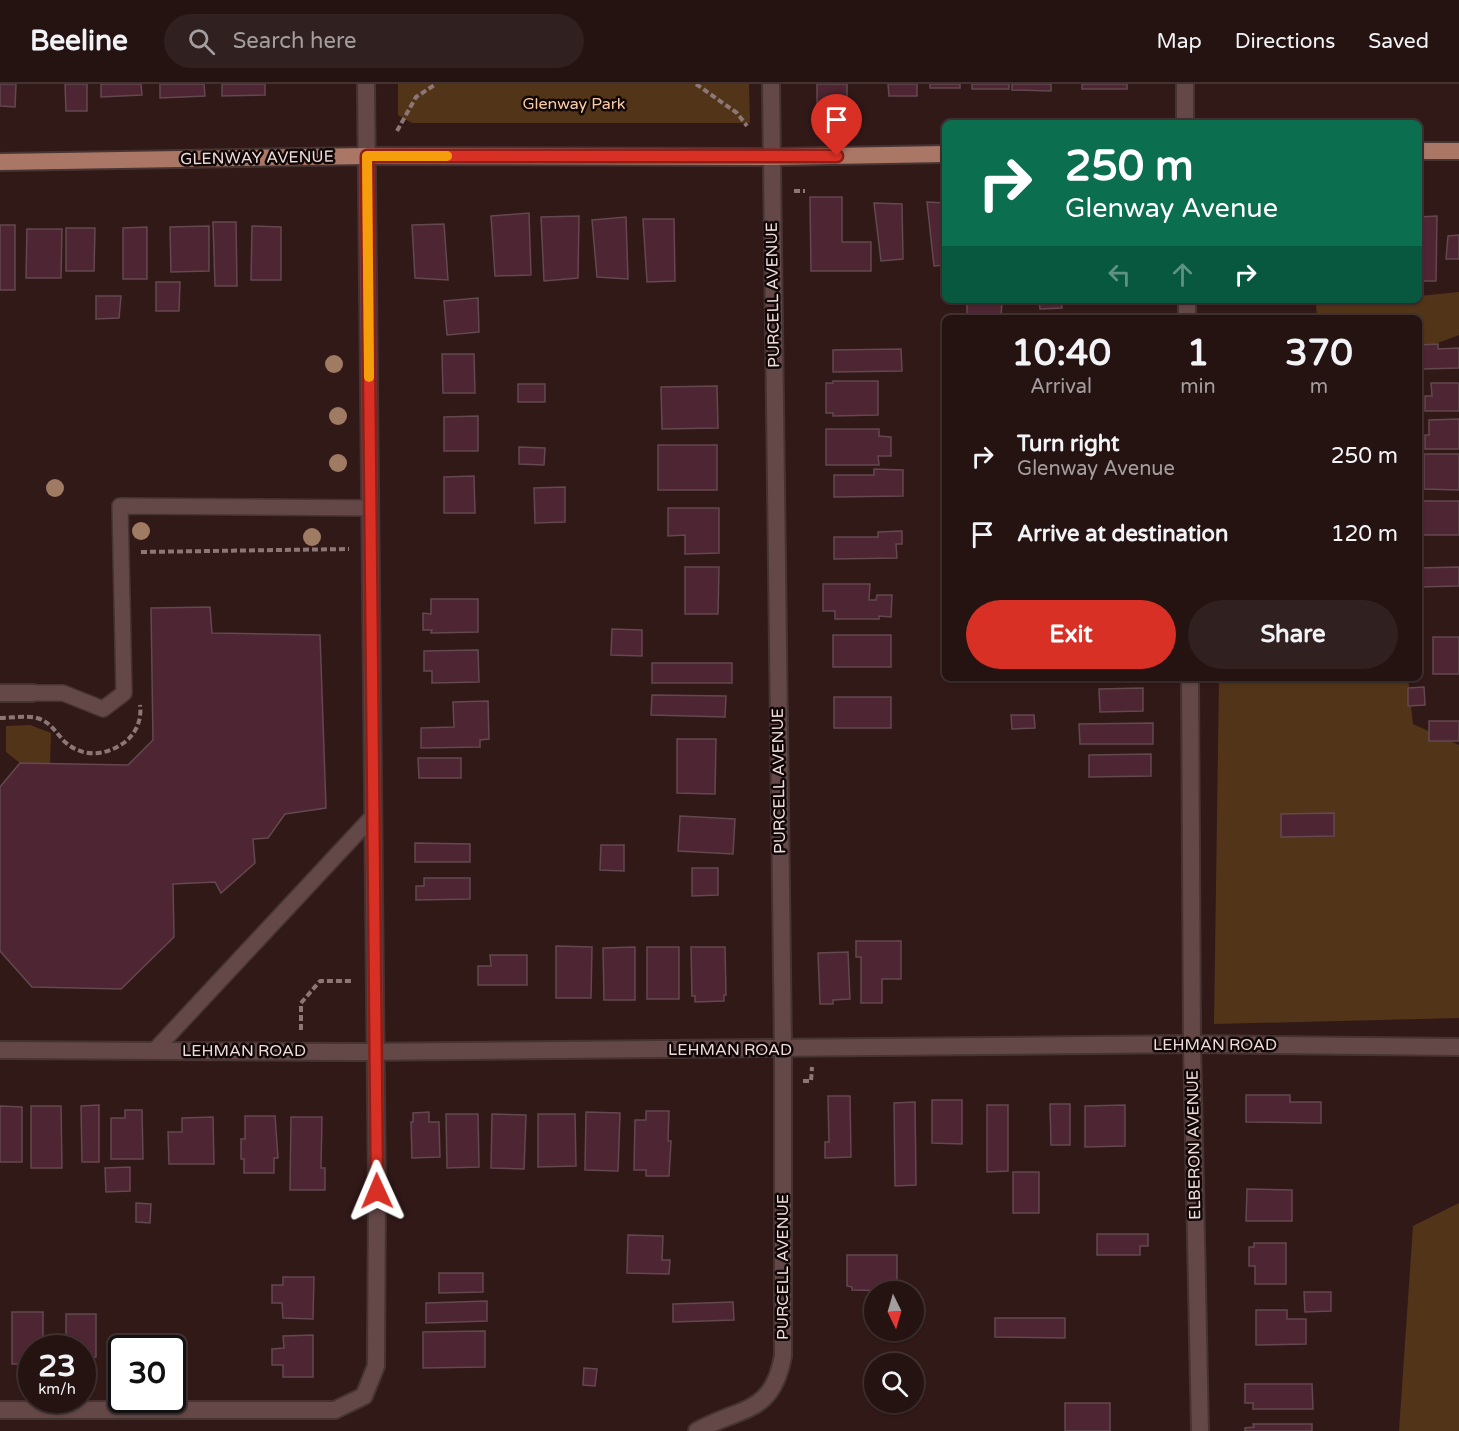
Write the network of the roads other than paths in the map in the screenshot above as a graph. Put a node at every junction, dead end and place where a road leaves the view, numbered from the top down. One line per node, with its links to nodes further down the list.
1 (366, 84): 8 (street)
2 (771, 84): 9 (street, PURCELL AVENUE)
3 (1185, 84): 4 (street)
4 (1185, 120)
5 (1422, 151): 6 (main road)
6 (1459, 151)
7 (942, 154): 9 (main road, GLENWAY AVENUE)
8 (367, 156): 9 (main road, GLENWAY AVENUE); 10 (main road, GLENWAY AVENUE); 11 (street)
9 (772, 157): 18 (street, PURCELL AVENUE)
10 (0, 162)
11 (370, 508): 14 (lane); 15 (street)
12 (1190, 681): 16 (street, ELBERON AVENUE)
13 (0, 693): 14 (street)
14 (33, 693)
15 (373, 816): 20 (lane); 21 (street)
16 (1192, 1044): 17 (street, LEHMAN ROAD); 18 (street, LEHMAN ROAD); 24 (street, ELBERON AVENUE)
17 (1459, 1047)
18 (783, 1049): 21 (street, LEHMAN ROAD); 23 (street, PURCELL AVENUE)
19 (0, 1050): 20 (street, LEHMAN ROAD)
20 (154, 1051): 21 (street, LEHMAN ROAD)
21 (375, 1051): 22 (street)
22 (0, 1410)
23 (697, 1431)
24 (1200, 1431)

